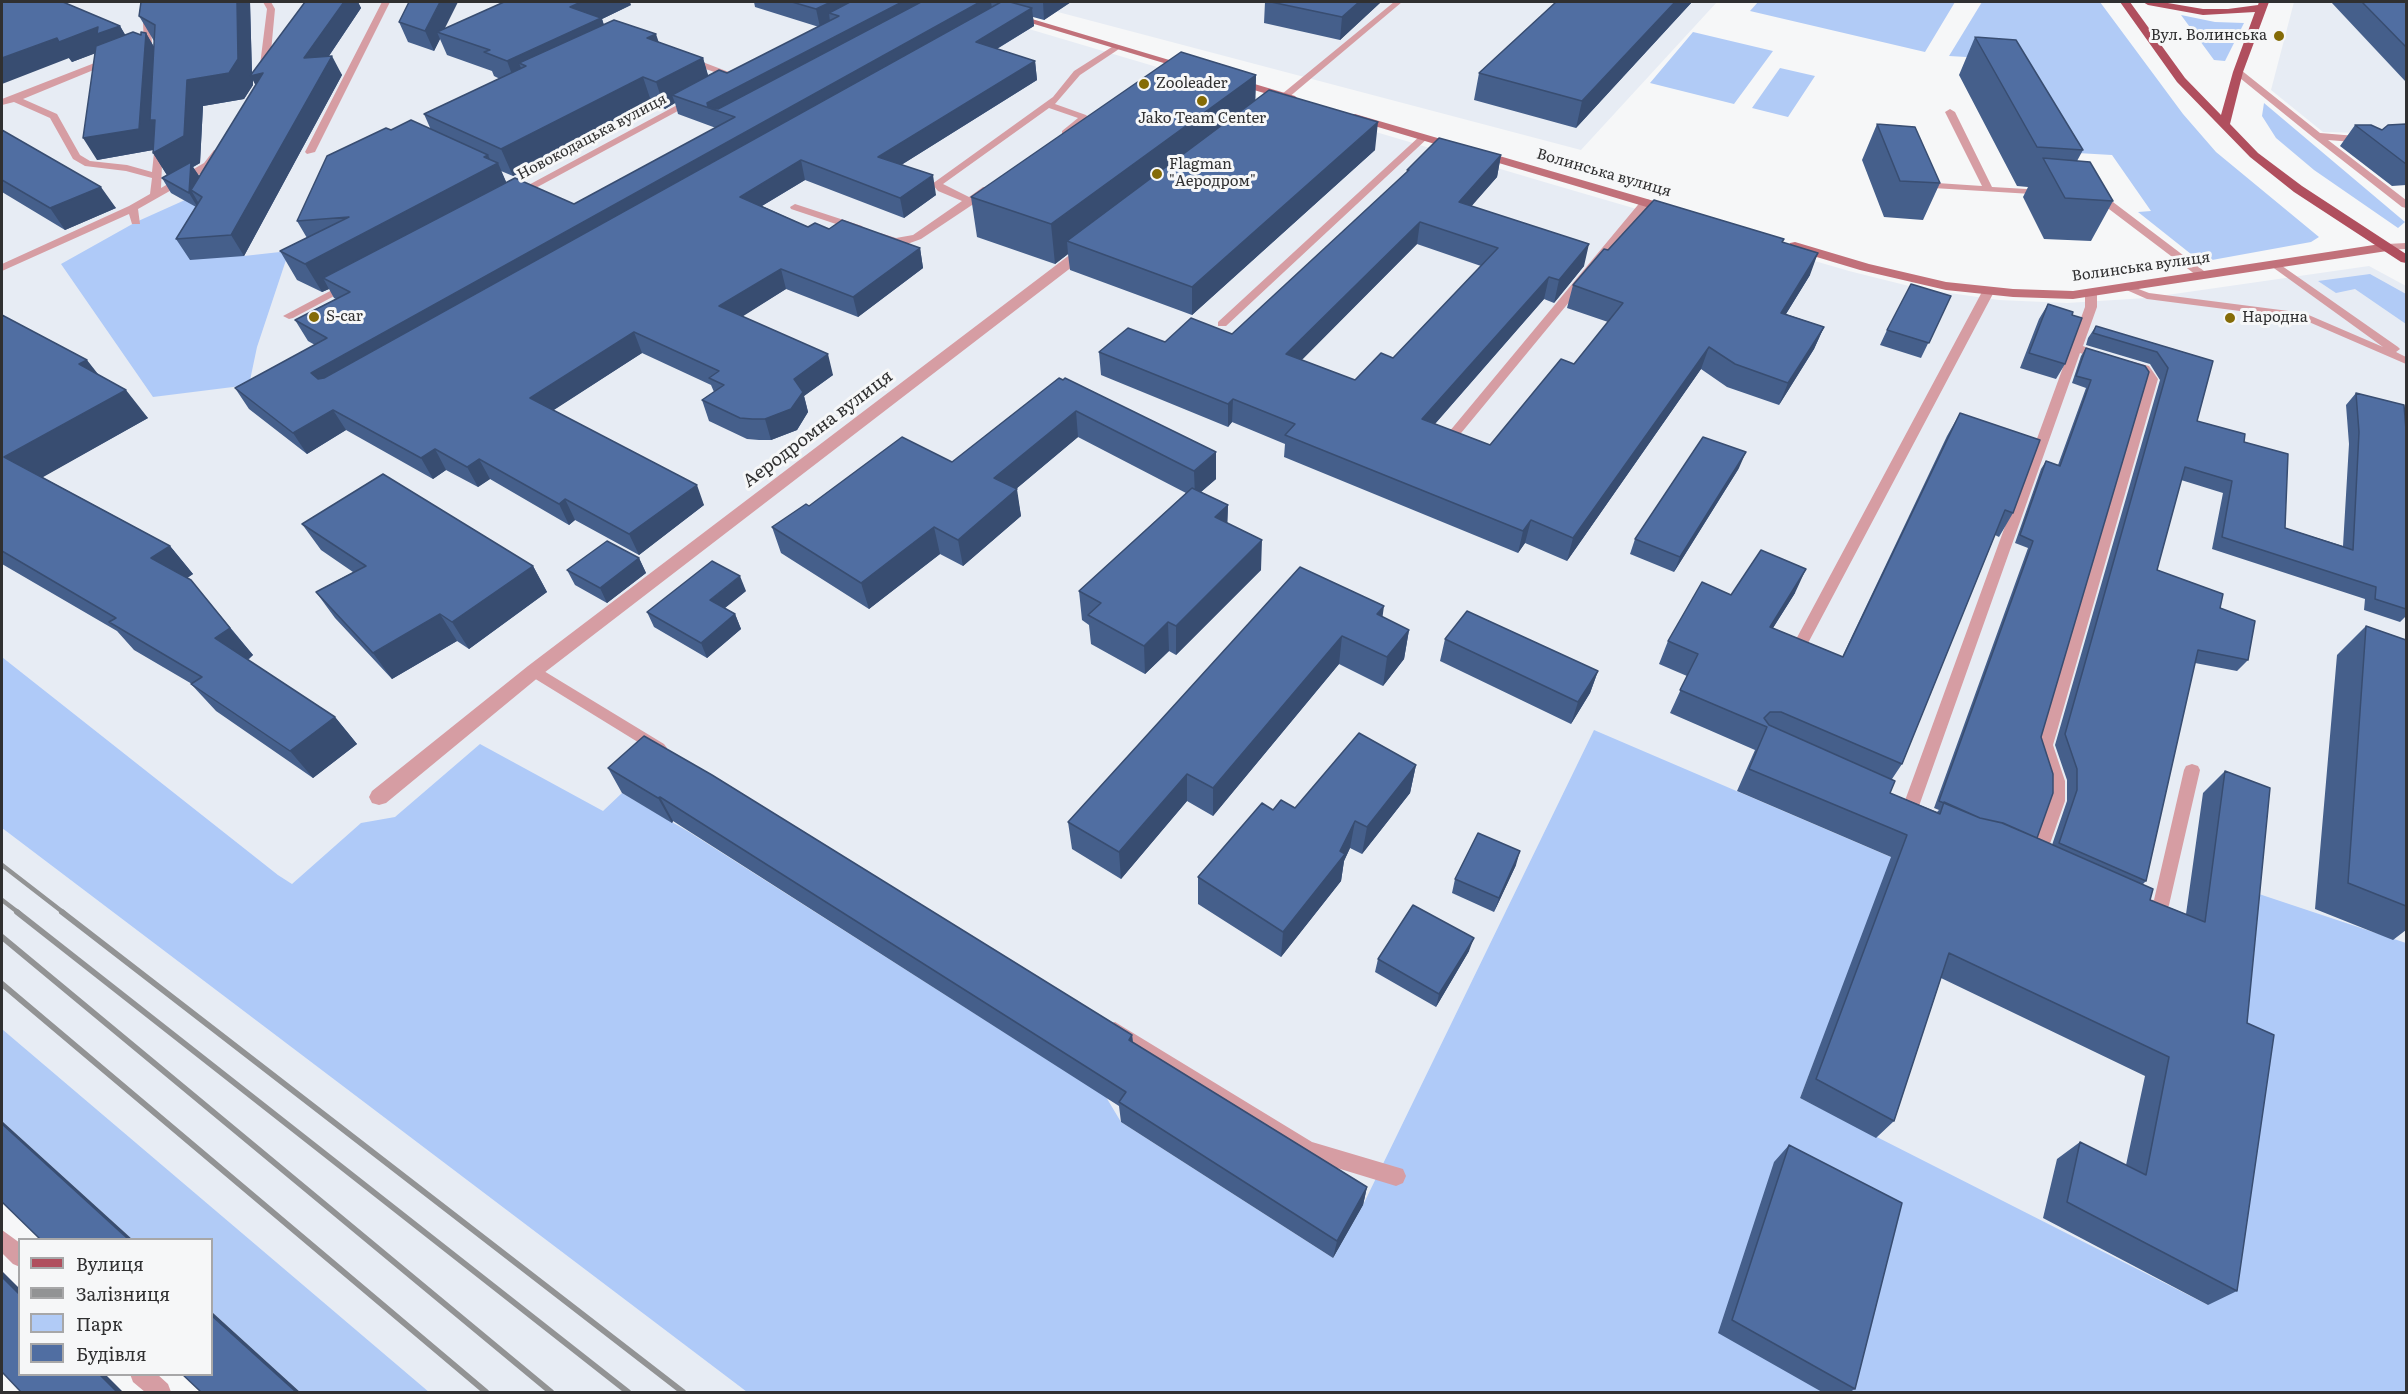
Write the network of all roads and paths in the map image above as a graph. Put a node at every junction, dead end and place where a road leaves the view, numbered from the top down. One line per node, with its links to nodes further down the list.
1 (146, 2): 12 (lane)
2 (267, 2): 20 (lane)
3 (386, 2): 40 (lane)
4 (966, 2): 9 (street)
5 (1398, 2): 23 (lane)
6 (2125, 2): 31 (main road)
7 (2148, 2): 8 (main road)
8 (2263, 5): 18 (main road)
9 (1004, 13): 10 (lane); 13 (street)
10 (986, 23)
11 (138, 40): 12 (lane)
12 (152, 46): 14 (lane)
13 (1118, 46): 23 (street); 27 (lane)
14 (128, 53)
15 (674, 56): 19 (lane)
16 (117, 57): 24 (lane)
17 (747, 71): 19 (lane)
18 (2238, 72): 31 (main road); 33 (lane)
19 (737, 77): 21 (lane)
20 (264, 80)
21 (726, 82)
22 (705, 94): 48 (lane, Новокодацька вулиця)
23 (1285, 96): 26 (street); 28 (street)
24 (15, 99): 25 (lane); 41 (lane)
25 (2, 102)
26 (1305, 102)
27 (1048, 105): 37 (lane); 49 (lane)
28 (1272, 107)
29 (1337, 111): 34 (street, Волинська вулиця)
30 (1950, 112): 44 (lane)
31 (2224, 126): 59 (main road)
32 (160, 135): 41 (lane)
33 (2317, 136): 35 (lane); 51 (lane)
34 (1425, 137): 50 (street, Волинська вулиця); 69 (lane)
35 (2356, 139): 36 (lane); 39 (lane)
36 (2376, 139)
37 (1053, 142)
38 (220, 146): 47 (lane)
39 (2366, 146)
40 (310, 152)
41 (158, 177): 47 (lane)
42 (999, 181): 49 (lane)
43 (1937, 186): 44 (lane)
44 (1989, 190): 45 (lane)
45 (2055, 194)
46 (2093, 194): 63 (lane)
47 (155, 195): 53 (lane)
48 (506, 200)
49 (971, 201): 52 (lane)
50 (1646, 202): 54 (street, Волинська вулиця); 72 (lane)
51 (2406, 205)
52 (795, 207)
53 (133, 208): 55 (lane); 62 (lane)
54 (1691, 216)
55 (136, 222)
56 (1099, 239): 74 (street, Аеродромна вулиця)
57 (1780, 242): 66 (street, Волинська вулиця)
58 (2406, 246): 59 (lane)
59 (2387, 247): 60 (main road); 61 (street, Волинська вулиця)
60 (2406, 259)
61 (2275, 264): 63 (street, Волинська вулиця); 71 (lane)
62 (2, 268)
63 (2204, 276): 65 (street, Волинська вулиця)
64 (361, 278): 68 (lane)
65 (2128, 288): 67 (street, Волинська вулиця); 71 (lane)
66 (1989, 290): 67 (street, Волинська вулиця); 73 (lane)
67 (2091, 292): 70 (lane)
68 (289, 316)
69 (1222, 324)
70 (2076, 348): 78 (lane); 79 (lane)
71 (2406, 359)
72 (1453, 435)
73 (1800, 645)
74 (534, 671): 75 (lane); 77 (street, Аеродромна вулиця)
75 (678, 760)
76 (2192, 770): 80 (lane)
77 (379, 797)
78 (1911, 806)
79 (2018, 850)
80 (2129, 899)
81 (1105, 1024): 82 (lane)
82 (1396, 1176)
83 (2, 1240): 84 (lane)
84 (18, 1255)
85 (143, 1376): 86 (lane)
86 (160, 1392)

